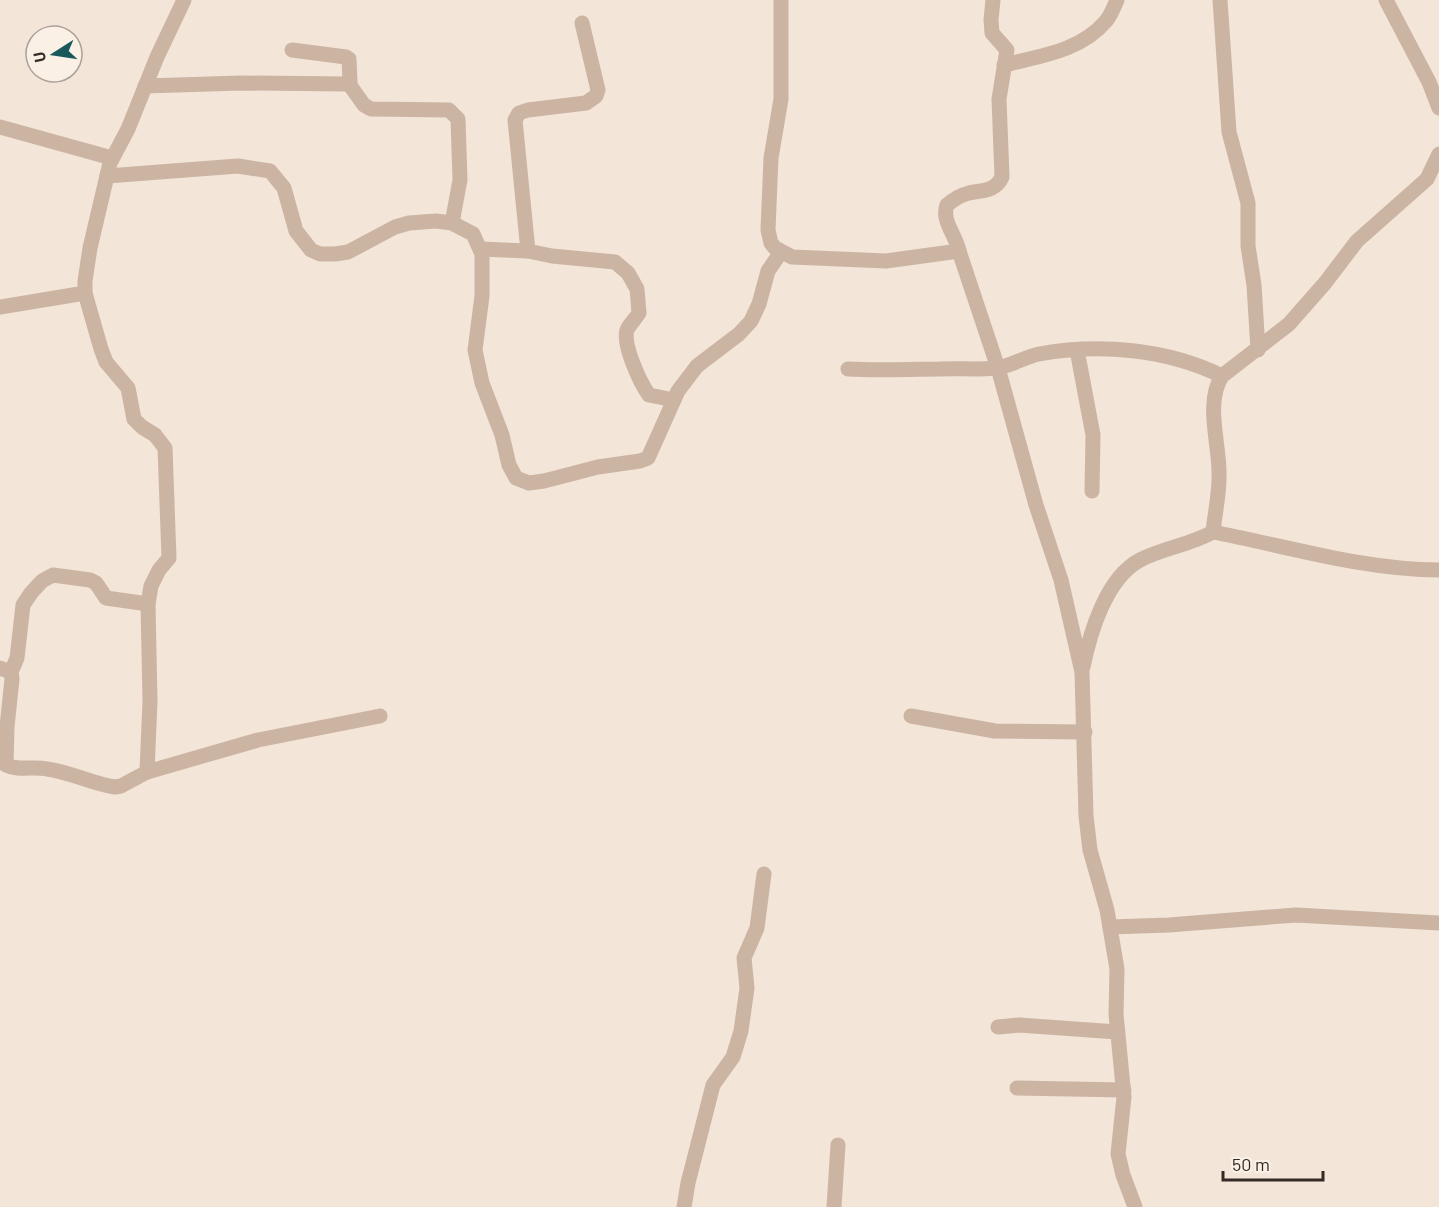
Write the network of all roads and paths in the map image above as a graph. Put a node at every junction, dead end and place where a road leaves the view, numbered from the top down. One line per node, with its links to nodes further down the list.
1 (184, 0): 11 (street)
2 (781, 0): 21 (street)
3 (993, 0): 9 (street)
4 (1117, 0): 9 (street)
5 (1220, 0): 25 (street)
6 (1386, 0): 12 (street)
7 (582, 23): 19 (street)
8 (292, 50): 10 (street)
9 (1004, 65): 20 (street)
10 (349, 84): 11 (street); 17 (street)
11 (145, 86): 15 (street)
12 (1439, 108)
13 (0, 127): 15 (street)
14 (1439, 153): 25 (street)
15 (112, 158): 16 (street)
16 (107, 176): 17 (street); 22 (street)
17 (452, 223): 18 (street)
18 (481, 249): 19 (street); 29 (street)
19 (528, 251): 29 (street)
20 (959, 251): 21 (street); 26 (street)
21 (780, 252): 29 (street)
22 (85, 293): 23 (street); 33 (street)
23 (0, 307)
24 (1077, 350): 26 (street); 28 (street); 30 (street)
25 (1258, 350): 28 (street)
26 (998, 368): 27 (street); 35 (street)
27 (848, 369)
28 (1222, 376): 31 (street)
29 (674, 400)
30 (1092, 491)
31 (1213, 532): 32 (street); 35 (street)
32 (1439, 570)
33 (148, 604): 34 (street); 40 (street)
34 (6, 670): 39 (street)
35 (1082, 672): 38 (street)
36 (380, 716): 40 (street)
37 (911, 716): 38 (street)
38 (1085, 732): 43 (street)
39 (3, 770): 40 (street)
40 (147, 772)
41 (764, 874): 49 (street)
42 (1439, 923): 43 (street)
43 (1110, 927): 45 (street)
44 (998, 1027): 45 (street)
45 (1118, 1032): 47 (street)
46 (1017, 1088): 47 (street)
47 (1124, 1090): 51 (street)
48 (838, 1145): 50 (street)
49 (684, 1207)
50 (834, 1207)
51 (1135, 1207)

